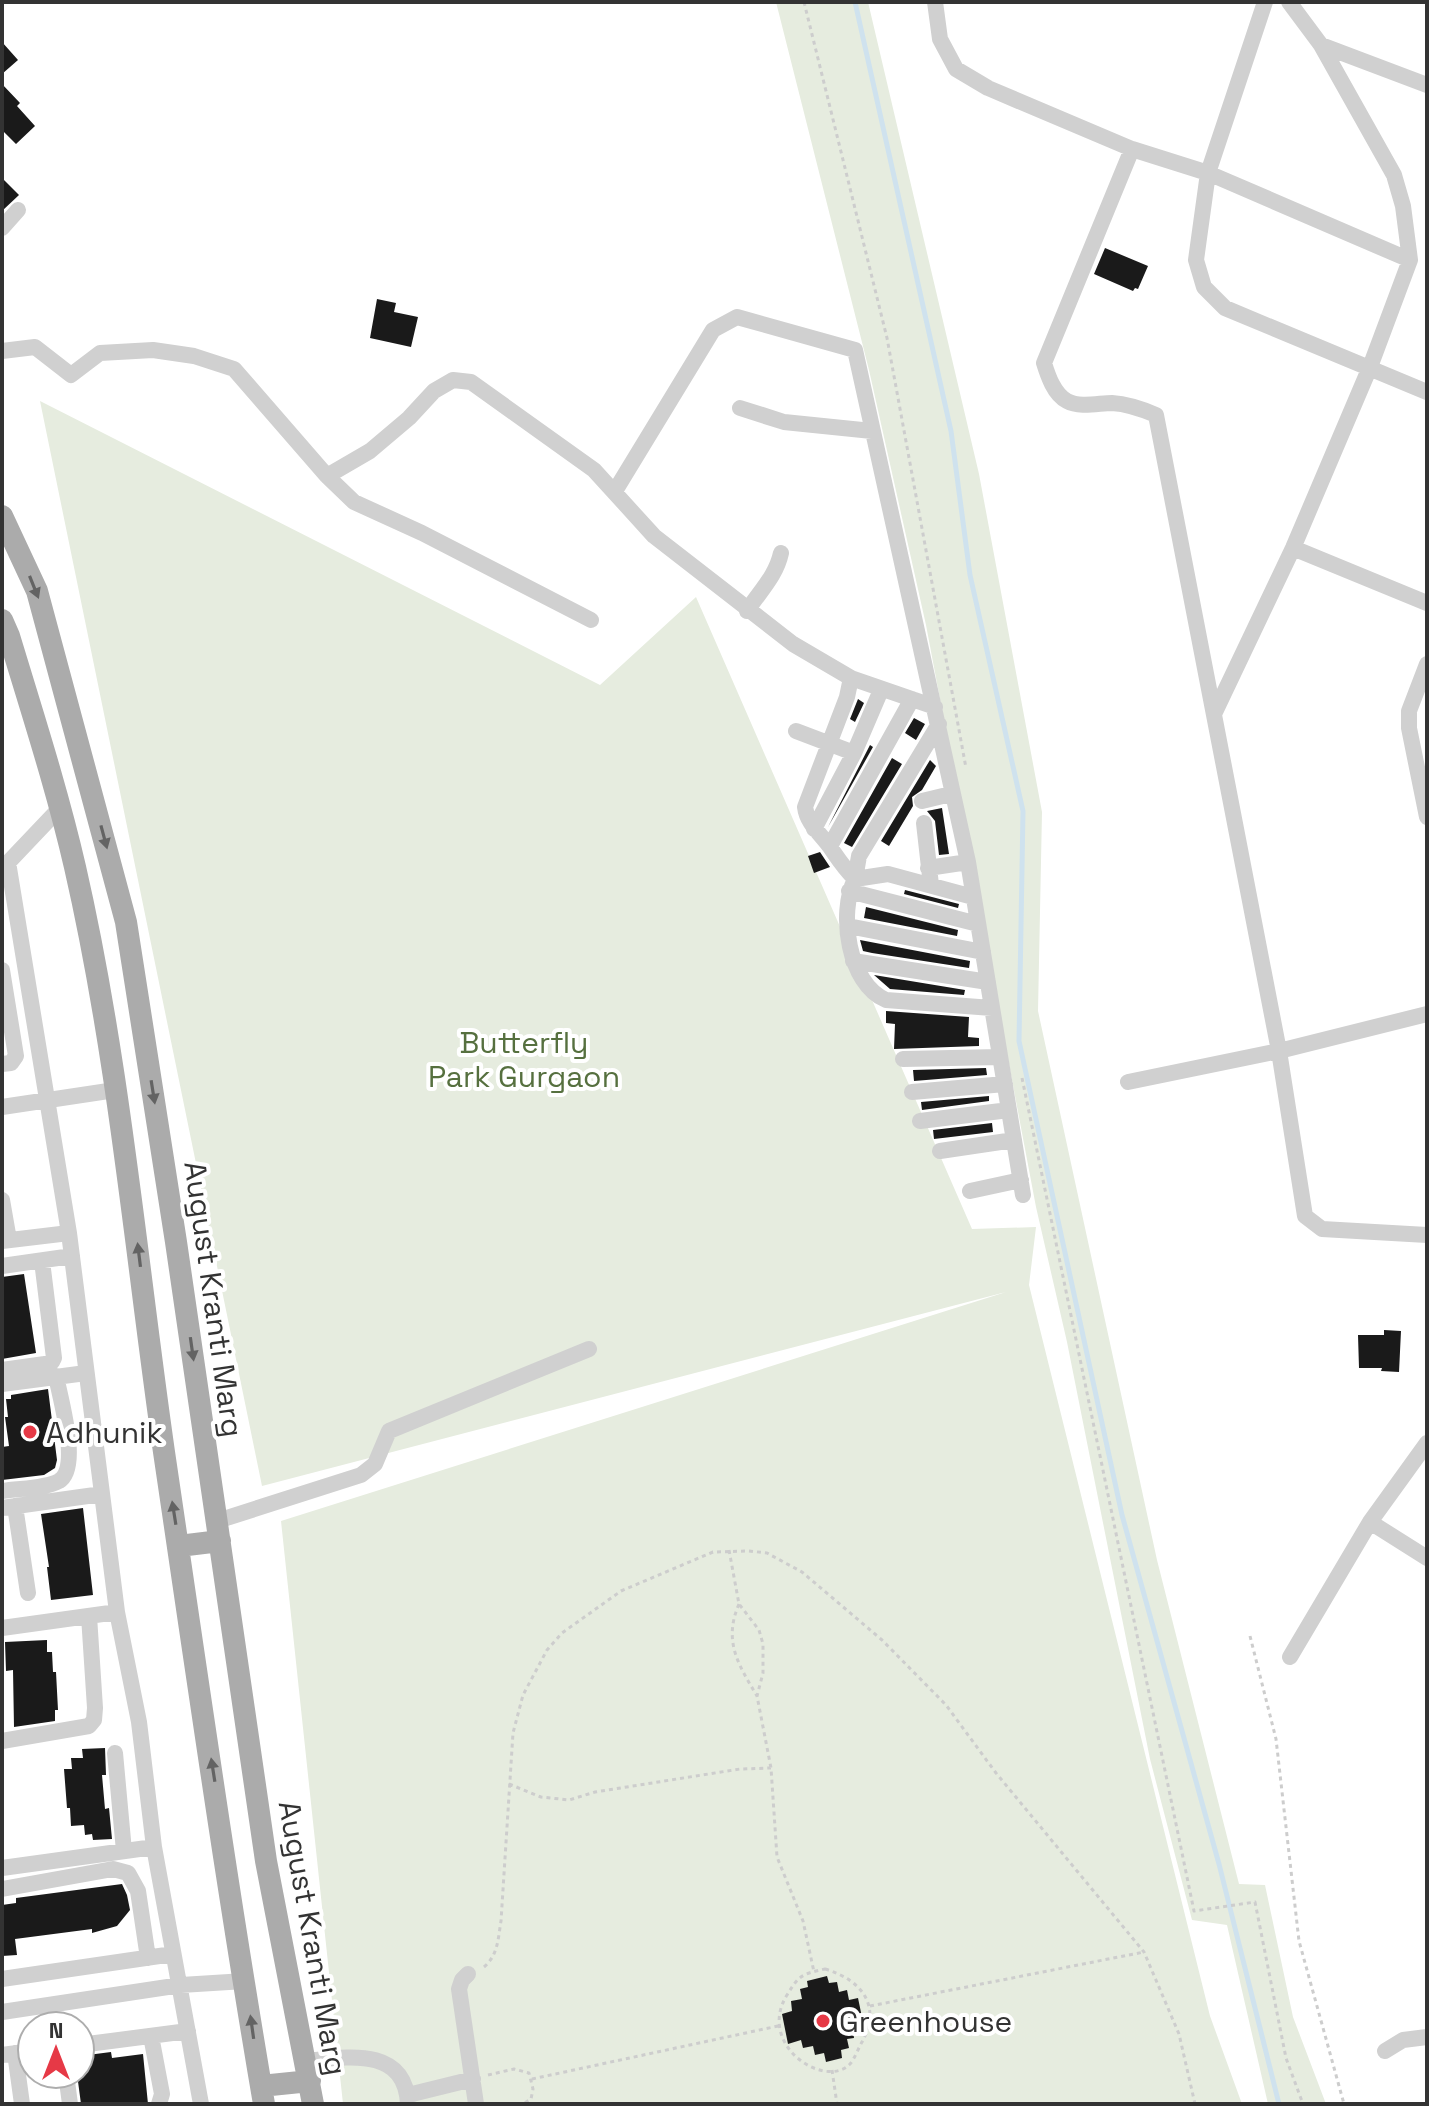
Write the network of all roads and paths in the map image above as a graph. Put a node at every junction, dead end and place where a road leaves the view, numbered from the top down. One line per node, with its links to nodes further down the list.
1 (804, 2): 36 (path)
2 (935, 2): 7 (street)
3 (1265, 2): 8 (street)
4 (1289, 2): 5 (street)
5 (1321, 45): 6 (street); 11 (street)
6 (1427, 85)
7 (1132, 149): 8 (street); 30 (street)
8 (1208, 173): 11 (street); 13 (street)
9 (18, 210): 10 (street)
10 (2, 228)
11 (1410, 260): 13 (street)
12 (2, 351): 17 (street)
13 (1370, 367): 14 (street); 20 (street)
14 (1427, 392)
15 (740, 408): 16 (street)
16 (872, 431): 18 (street); 31 (street)
17 (327, 476): 18 (street); 25 (street)
18 (615, 491): 23 (street)
19 (2, 516): 90 (main road, August Kranti Marg, one-way to 90)
20 (1293, 548): 22 (street); 30 (street)
21 (781, 553): 23 (street)
22 (1427, 603)
23 (747, 611): 27 (street)
24 (2, 620): 39 (main road)
25 (591, 620)
26 (1427, 664): 35 (street)
27 (851, 678): 28 (street); 33 (street)
28 (881, 690): 29 (street); 34 (street)
29 (912, 699): 31 (street); 43 (street)
30 (1215, 712): 57 (street)
31 (937, 716): 37 (street); 47 (street)
32 (796, 731): 33 (street)
33 (828, 743): 34 (street); 42 (street)
34 (854, 753): 42 (street)
35 (1421, 755): 40 (street)
36 (968, 778)
37 (951, 794): 38 (street); 44 (street)
38 (922, 801)
39 (59, 809): 45 (street); 64 (main road)
40 (1427, 817)
41 (924, 823): 46 (street)
42 (814, 829): 43 (street)
43 (830, 846): 47 (street)
44 (968, 862): 46 (street); 48 (street)
45 (5, 866): 66 (street)
46 (929, 877): 47 (street); 48 (street)
47 (852, 885): 49 (street); 50 (street)
48 (973, 897): 49 (street)
49 (978, 924): 51 (street)
50 (848, 926): 51 (street); 52 (street)
51 (983, 952): 54 (street)
52 (853, 961): 54 (street); 55 (street)
53 (2, 970): 60 (street)
54 (988, 982): 55 (street)
55 (992, 1008): 58 (street)
56 (1427, 1014): 57 (street)
57 (1279, 1051): 62 (street); 75 (street)
58 (1000, 1057): 59 (street); 63 (street)
59 (903, 1059)
60 (2, 1064)
61 (1022, 1077): 140 (path)
62 (1128, 1082)
63 (1005, 1084): 65 (street); 68 (street)
64 (115, 1090): 66 (street); 91 (main road, one-way to 64)
65 (912, 1092)
66 (48, 1101): 67 (street); 74 (street)
67 (2, 1107)
68 (1009, 1110): 69 (street); 70 (street)
69 (920, 1121)
70 (1014, 1140): 71 (street); 72 (street)
71 (940, 1151)
72 (970, 1191)
73 (2, 1200): 76 (street)
74 (69, 1233): 76 (street); 77 (street)
75 (1427, 1235)
76 (5, 1240)
77 (72, 1256): 78 (street); 82 (street)
78 (42, 1261): 79 (street); 81 (street)
79 (2, 1266)
80 (589, 1349): 90 (street)
81 (2, 1370)
82 (86, 1373): 83 (street); 87 (street)
83 (56, 1376): 84 (street); 86 (street)
84 (2, 1384)
85 (1427, 1443): 89 (street)
86 (2, 1491)
87 (102, 1494): 88 (street); 96 (street)
88 (8, 1507): 94 (street)
89 (1370, 1522): 93 (street); 100 (street)
90 (218, 1531): 91 (main road); 127 (main road, August Kranti Marg)
91 (179, 1546): 116 (main road, one-way to 91)
92 (729, 1550): 95 (path); 105 (path); 110 (path)
93 (1427, 1558)
94 (28, 1593)
95 (739, 1604): 101 (path); 101 (path)
96 (117, 1612): 97 (street); 106 (street)
97 (89, 1616): 98 (street); 102 (street)
98 (2, 1628)
99 (1250, 1636): 141 (path)
100 (1290, 1657)
101 (757, 1696): 104 (path)
102 (2, 1739)
103 (115, 1753): 107 (street)
104 (771, 1768): 105 (path); 113 (path)
105 (509, 1784): 114 (path)
106 (154, 1847): 107 (street); 111 (street)
107 (124, 1851): 108 (street)
108 (2, 1868)
109 (2, 1889): 112 (street)
110 (1144, 1952): 118 (path); 139 (path)
111 (173, 1954): 112 (street); 117 (street)
112 (148, 1958): 115 (street)
113 (814, 1972): 118 (path); 120 (path)
114 (468, 1974): 129 (street)
115 (2, 1979)
116 (245, 1981): 117 (street); 131 (main road, one-way to 116)
117 (181, 1985): 119 (street); 121 (street)
118 (870, 2006): 126 (path)
119 (2, 2012)
120 (778, 2026): 126 (path); 130 (path)
121 (188, 2031): 122 (street); 134 (street)
122 (151, 2036): 124 (street); 133 (street)
123 (1427, 2037): 125 (street)
124 (96, 2043)
125 (1385, 2051)
126 (832, 2070): 138 (path)
127 (308, 2071): 131 (main road); 132 (street); 135 (main road, August Kranti Marg)
128 (500, 2072): 130 (path)
129 (473, 2079): 132 (street); 136 (street)
130 (532, 2079): 137 (path)
131 (262, 2095)
132 (408, 2099)
133 (159, 2104)
134 (201, 2104)
135 (313, 2104)
136 (476, 2104)
137 (523, 2104)
138 (837, 2104)
139 (1195, 2104)
140 (1303, 2104)
141 (1344, 2104)

